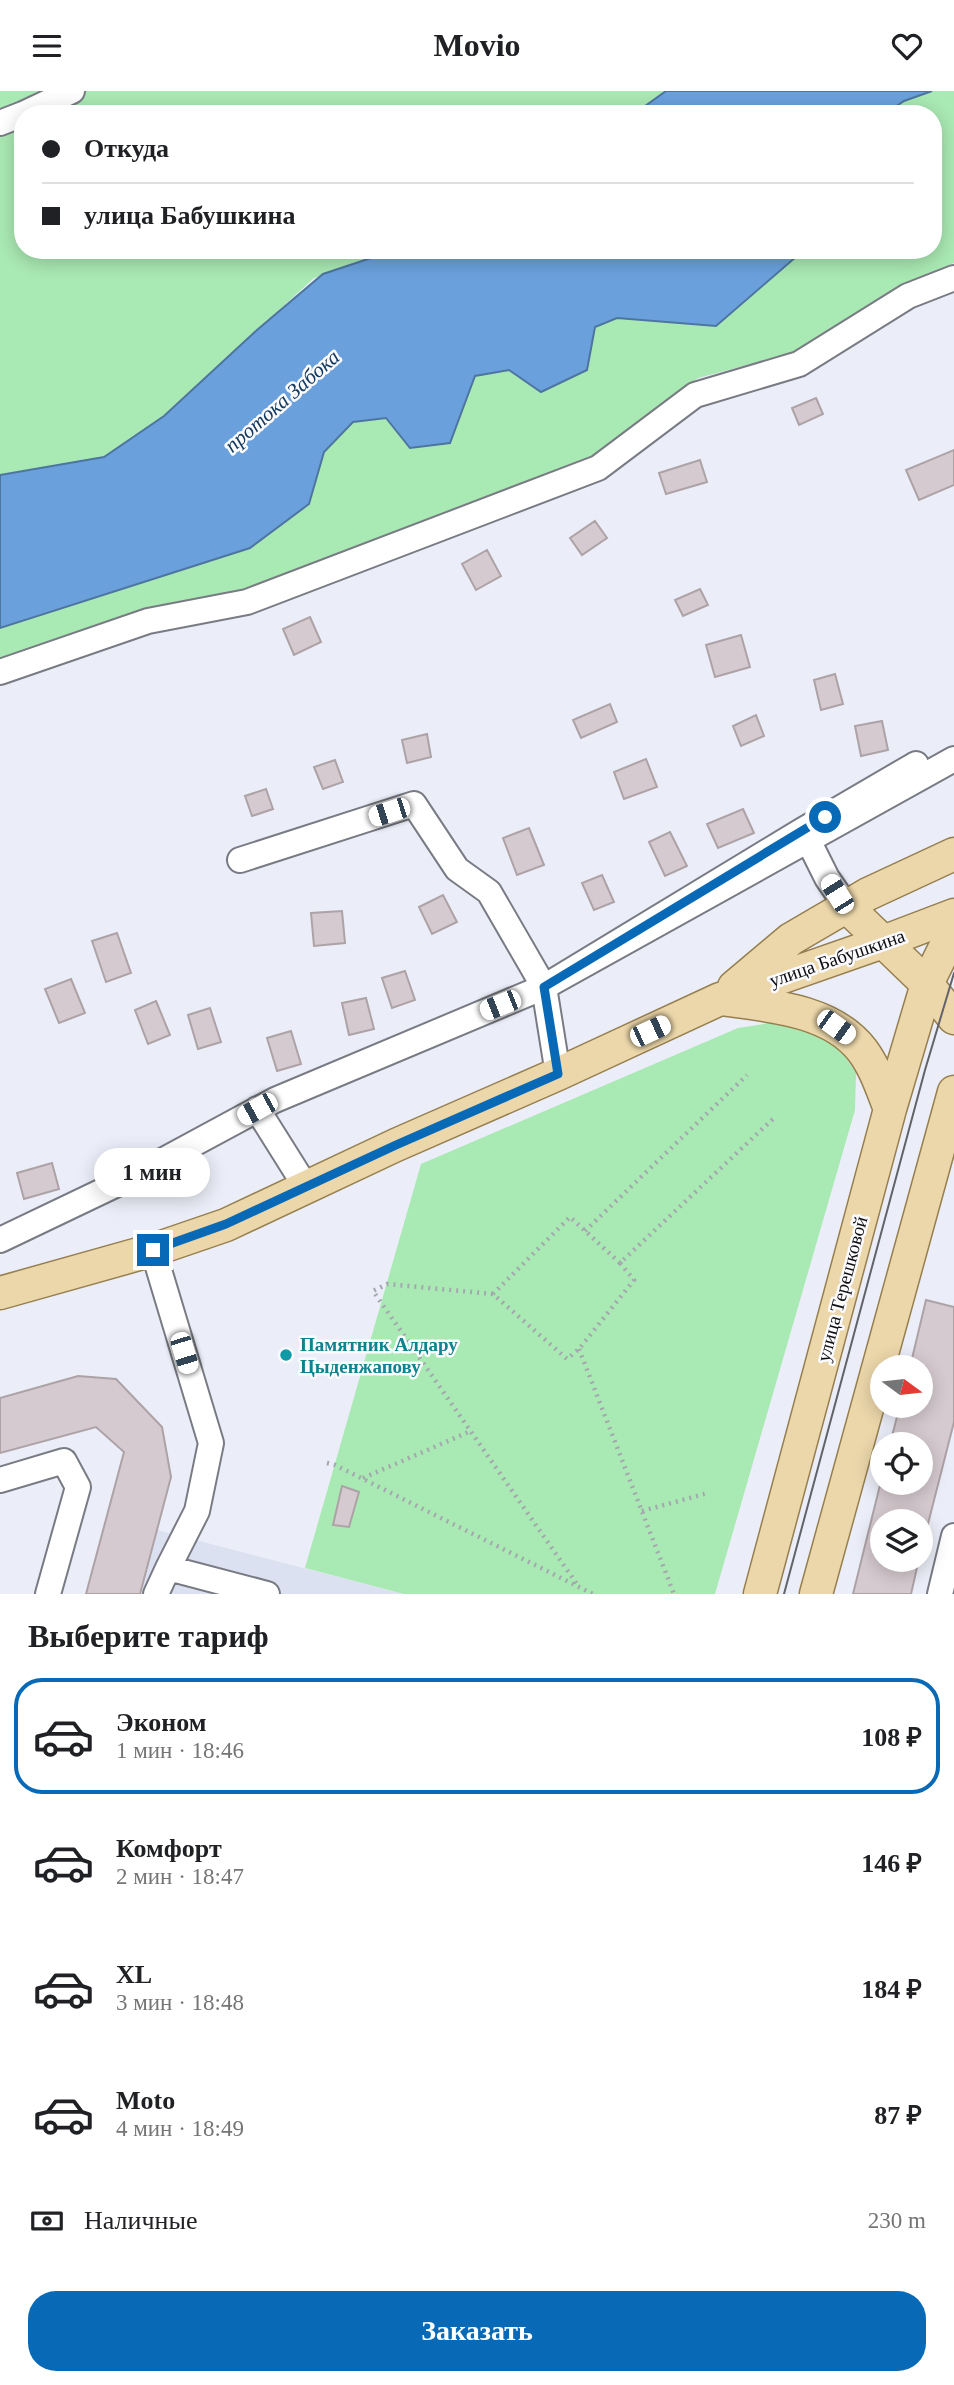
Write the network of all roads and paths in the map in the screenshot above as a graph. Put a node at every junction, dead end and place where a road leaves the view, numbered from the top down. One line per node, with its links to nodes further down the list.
1 (72, 91): 2 (street)
2 (42, 105)
3 (954, 278): 4 (street)
4 (0, 672)
5 (954, 759): 14 (street)
6 (803, 830): 9 (street); 14 (street); 14 (street)
7 (954, 854): 9 (main road, улица Бабушкина)
8 (240, 860): 14 (street)
9 (847, 907): 12 (main road); 15 (main road, улица Бабушкина)
10 (954, 915): 12 (main road, улица Бабушкина)
11 (954, 929): 13 (main road, улица Терешковой)
12 (883, 943): 13 (main road); 15 (main road, улица Бабушкина)
13 (927, 984): 16 (main road); 21 (main road, улица Терешковой)
14 (544, 987): 17 (street); 20 (street)
15 (720, 999): 17 (main road, улица Бабушкина); 21 (main road)
16 (954, 1018)
17 (558, 1074): 23 (main road, улица Бабушкина)
18 (747, 1075): 24 (path)
19 (954, 1093): 46 (main road)
20 (257, 1109): 23 (street); 25 (street)
21 (890, 1109): 45 (main road, улица Терешковой)
22 (775, 1117): 27 (path)
23 (306, 1187): 26 (main road, улица Бабушкина)
24 (585, 1231): 27 (path); 29 (path)
25 (0, 1240)
26 (153, 1250): 28 (main road, улица Бабушкина); 38 (street)
27 (620, 1263): 30 (path)
28 (0, 1293)
29 (493, 1294): 30 (path); 31 (path)
30 (579, 1349): 36 (path)
31 (471, 1431): 33 (path); 39 (path)
32 (327, 1463): 33 (path)
33 (363, 1479): 39 (path)
34 (0, 1480): 40 (street)
35 (708, 1493): 36 (path)
36 (642, 1511): 44 (path)
37 (954, 1536): 47 (street)
38 (168, 1568): 41 (street); 42 (street)
39 (579, 1587): 43 (path)
40 (48, 1594)
41 (156, 1594)
42 (267, 1594)
43 (593, 1594)
44 (674, 1594)
45 (760, 1594)
46 (816, 1594)
47 (940, 1594)

